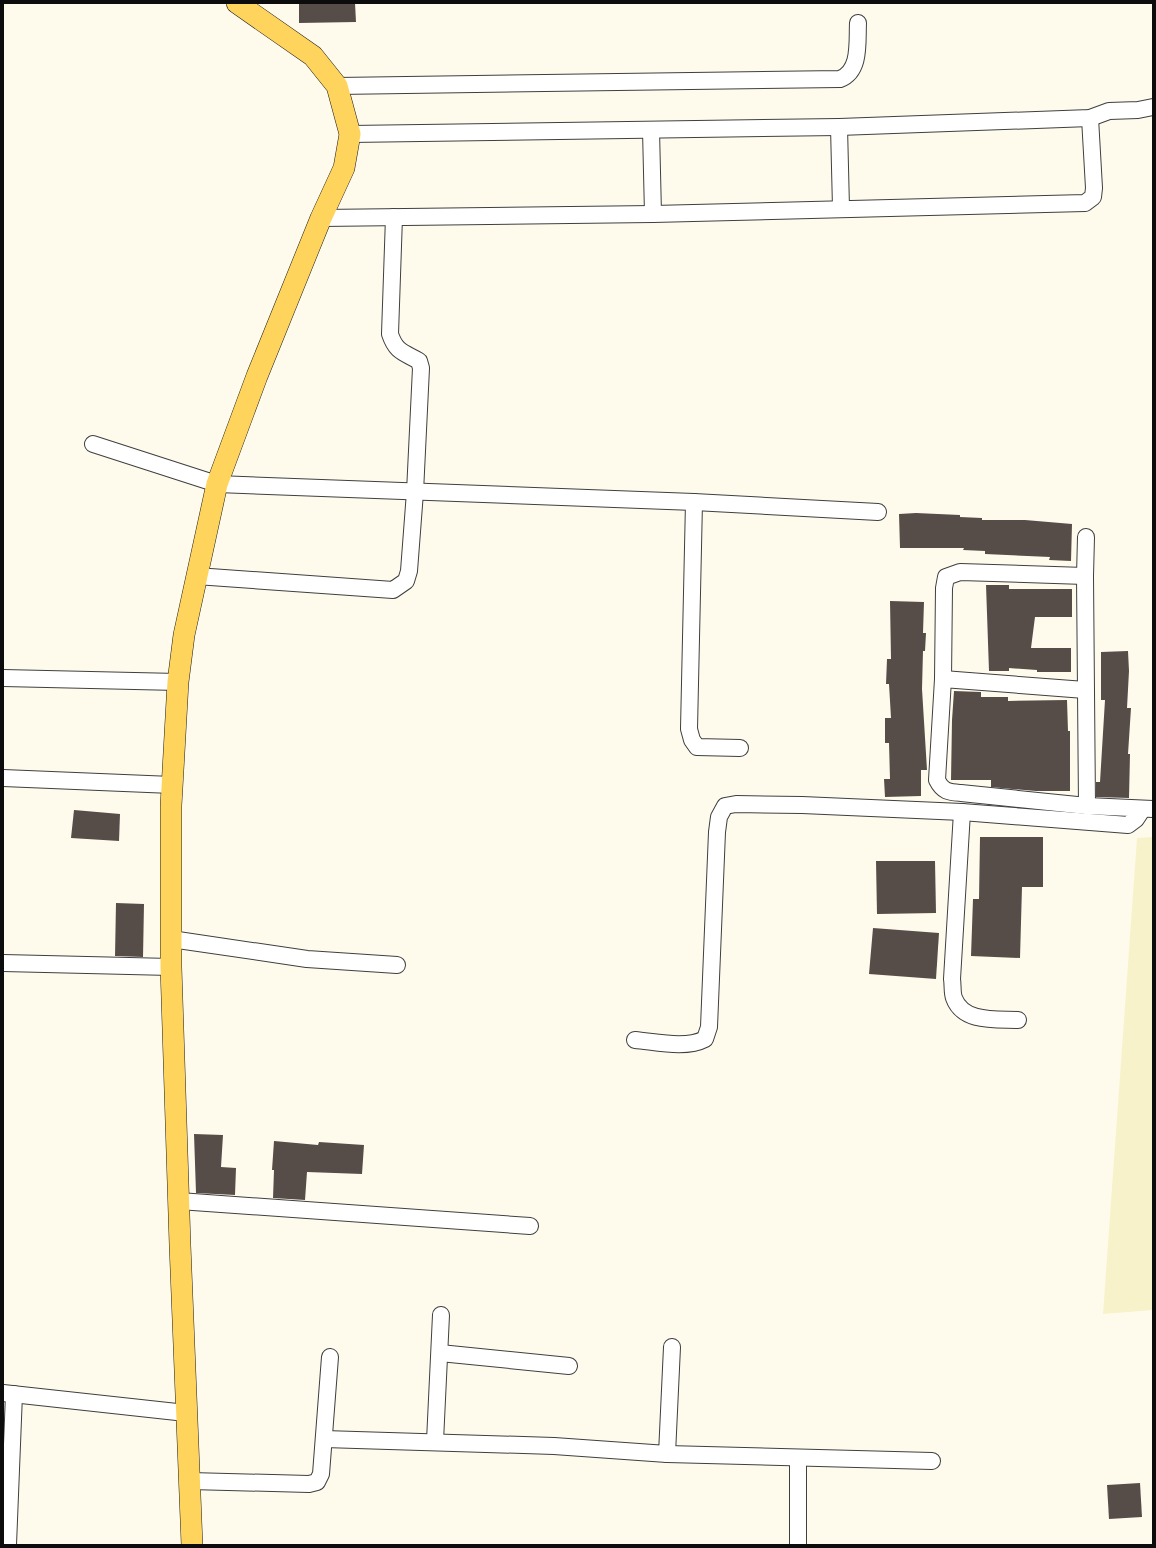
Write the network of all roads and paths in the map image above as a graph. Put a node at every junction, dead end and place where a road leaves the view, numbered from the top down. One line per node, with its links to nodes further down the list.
1 (237, 3): 3 (main road)
2 (858, 23): 3 (street)
3 (337, 86): 8 (main road)
4 (1153, 107): 5 (street)
5 (1090, 118): 6 (street); 9 (street)
6 (839, 127): 7 (street); 9 (street)
7 (651, 130): 8 (street); 10 (street)
8 (350, 134): 12 (main road)
9 (841, 208): 10 (street)
10 (653, 214): 11 (street)
11 (394, 217): 12 (street); 15 (street)
12 (321, 218): 14 (main road)
13 (93, 444): 14 (street)
14 (217, 484): 15 (street); 19 (main road)
15 (415, 492): 16 (street); 19 (street)
16 (694, 502): 17 (street); 25 (street)
17 (878, 512)
18 (1086, 537): 20 (street)
19 (196, 576): 23 (main road)
20 (1085, 576): 22 (street); 24 (street)
21 (3, 678): 23 (street)
22 (943, 679): 24 (street); 28 (street)
23 (178, 682): 27 (main road)
24 (1085, 690): 28 (street)
25 (740, 748)
26 (3, 778): 27 (street)
27 (172, 785): 31 (main road)
28 (1087, 806): 29 (street)
29 (1147, 810): 30 (street)
30 (962, 812): 35 (street); 36 (street)
31 (171, 940): 33 (street); 34 (main road)
32 (3, 963): 34 (street)
33 (397, 966)
34 (171, 967): 37 (main road)
35 (1018, 1020)
36 (635, 1040)
37 (179, 1202): 38 (street); 45 (main road)
38 (530, 1226)
39 (441, 1315): 41 (street)
40 (672, 1347): 48 (street)
41 (440, 1353): 43 (street); 47 (street)
42 (330, 1357): 46 (street)
43 (569, 1366)
44 (8, 1393): 45 (street); 52 (street)
45 (186, 1413): 51 (main road)
46 (324, 1439): 47 (street); 51 (street)
47 (435, 1441): 48 (street)
48 (668, 1454): 49 (street)
49 (798, 1458): 50 (street); 54 (street)
50 (932, 1461)
51 (190, 1481): 53 (main road)
52 (8, 1545)
53 (192, 1545)
54 (798, 1545)

